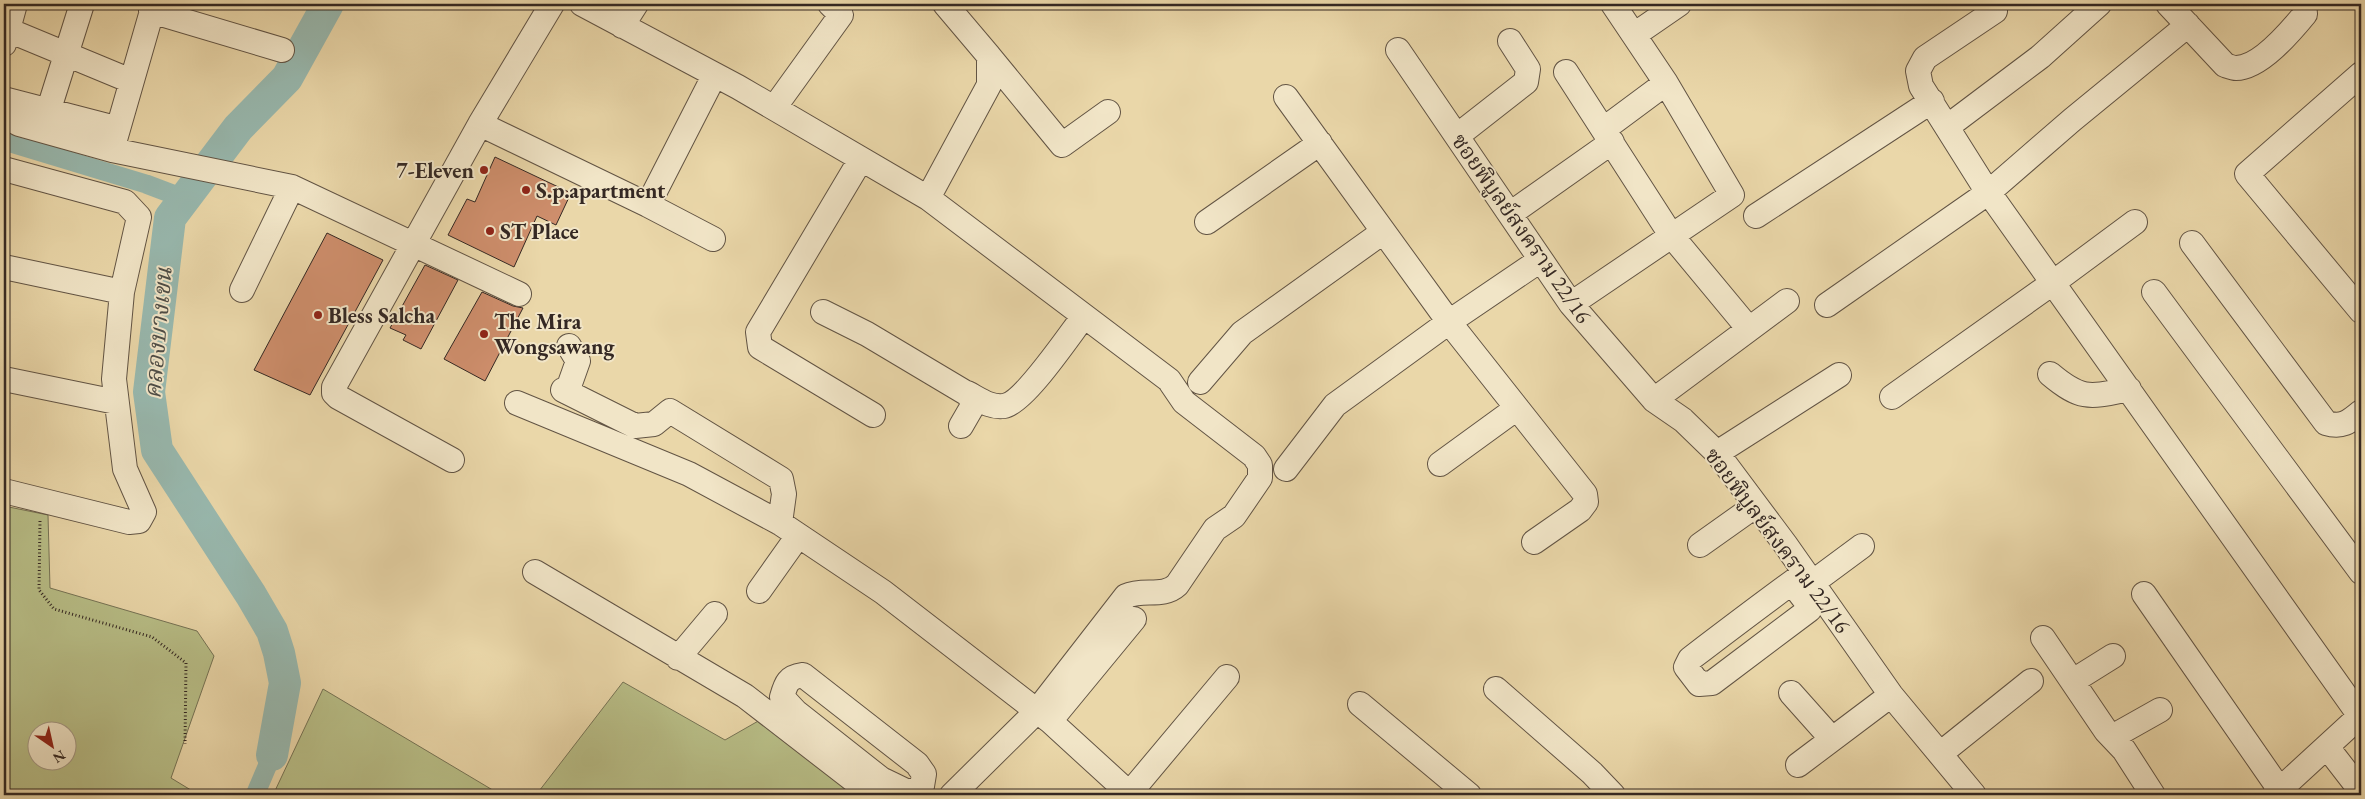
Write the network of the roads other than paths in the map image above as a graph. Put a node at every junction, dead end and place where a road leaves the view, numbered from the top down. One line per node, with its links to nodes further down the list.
1 (15, 4): 18 (street)
2 (82, 4): 22 (street)
3 (552, 4): 36 (street)
4 (582, 4): 16 (street)
5 (636, 4): 16 (street)
6 (830, 4): 32 (street)
7 (945, 4): 23 (street)
8 (1613, 4): 17 (street)
9 (1679, 4): 17 (street)
10 (2099, 4): 38 (street)
11 (2168, 4): 15 (street)
12 (2304, 4): 15 (street)
13 (152, 7): 20 (street); 27 (street)
14 (1995, 11): 31 (street)
15 (2188, 25): 46 (street)
16 (622, 26): 26 (street)
17 (1634, 35): 28 (street)
18 (6, 37): 22 (street)
19 (1510, 41): 39 (street)
20 (282, 50)
21 (1398, 50): 39 (street, ซอยพิบูลย์สงคราม 22/16)
22 (66, 54): 27 (street); 33 (street)
23 (989, 56): 34 (street); 47 (street)
24 (1566, 72): 40 (street)
25 (2361, 74): 68 (street)
26 (714, 76): 32 (street); 48 (street)
27 (131, 81): 42 (street)
28 (1666, 83): 40 (street); 54 (street)
29 (1286, 97): 41 (street)
30 (4, 99): 33 (street)
31 (1932, 101): 38 (street); 50 (street)
32 (774, 108): 43 (street)
33 (48, 112): 37 (street)
34 (1108, 112)
35 (4, 116): 42 (street)
36 (480, 124): 48 (street); 57 (street)
37 (108, 126)
38 (1947, 127): 46 (street)
39 (1457, 136): 49 (street, ซอยพิบูลย์สงคราม 22/16)
40 (1608, 136): 49 (street); 54 (street)
41 (1320, 143): 51 (street); 53 (street)
42 (112, 150): 45 (street)
43 (861, 159): 47 (street); 86 (street)
44 (4, 169): 62 (street)
45 (292, 187): 57 (street); 61 (street)
46 (1989, 192): 60 (street); 67 (street)
47 (928, 198): 70 (street)
48 (648, 205): 55 (street)
49 (1510, 214): 58 (street, ซอยพิบูลย์สงคราม 22/16)
50 (1756, 216)
51 (1207, 222)
52 (2135, 222): 60 (street)
53 (1383, 232): 71 (street); 77 (street)
54 (1671, 235): 66 (street); 72 (street)
55 (713, 239)
56 (2192, 243): 85 (street)
57 (414, 244): 64 (street); 89 (street)
58 (1539, 261): 66 (street, ซอยพิบูลย์สงคราม 22/16); 71 (street)
59 (4, 267): 62 (street)
60 (2054, 282): 78 (street); 80 (street)
61 (242, 290)
62 (122, 292): 82 (street)
63 (2154, 292): 99 (street)
64 (519, 294)
65 (1787, 301): 72 (street)
66 (1570, 304): 81 (street, ซอยพิบูลย์สงคราม 22/16)
67 (1827, 305)
68 (2361, 311)
69 (823, 312): 79 (street)
70 (1084, 316): 79 (street); 119 (street)
71 (1449, 322): 84 (street); 91 (street)
72 (1749, 329): 81 (street)
73 (569, 346): 94 (street)
74 (2050, 374): 78 (street)
75 (1839, 375): 88 (street)
76 (4, 379): 82 (street)
77 (1200, 382)
78 (2129, 389): 118 (street)
79 (967, 393): 87 (street)
80 (1892, 397)
81 (1654, 400): 88 (street, ซอยพิบูลย์สงคราม 22/16)
82 (116, 402): 92 (street)
83 (517, 403): 94 (street)
84 (1517, 408): 90 (street); 95 (street)
85 (2361, 412)
86 (872, 415)
87 (961, 426)
88 (1717, 453): 93 (street, ซอยพิบูลย์สงคราม 22/16)
89 (452, 460)
90 (1440, 464)
91 (1286, 469)
92 (4, 491)
93 (1755, 506): 96 (street); 100 (street, ซอยพิบูลย์สงคราม 22/16)
94 (789, 529): 101 (street); 119 (street)
95 (1534, 542)
96 (1700, 545)
97 (1862, 546): 100 (street)
98 (535, 572): 109 (street)
99 (2361, 572)
100 (1803, 580): 105 (street); 107 (street); 115 (street, ซอยพิบูลย์สงคราม 22/16)
101 (759, 591)
102 (2144, 594): 127 (street)
103 (715, 614): 109 (street)
104 (1134, 619): 119 (street)
105 (1738, 623): 107 (street); 107 (street)
106 (2043, 638): 112 (street)
107 (1758, 649)
108 (2113, 656): 112 (street)
109 (678, 658): 129 (street)
110 (1227, 676): 128 (street)
111 (2031, 681): 123 (street)
112 (2072, 682): 120 (street)
113 (1496, 689): 132 (street)
114 (1791, 693): 121 (street)
115 (1890, 695): 121 (street); 123 (street, ซอยพิบูลย์สงคราม 22/16)
116 (1360, 704): 131 (street)
117 (2160, 710): 120 (street)
118 (2360, 715): 122 (street)
119 (1043, 717): 128 (street); 130 (street)
120 (2112, 737): 134 (street)
121 (1832, 739): 124 (street)
122 (2327, 746): 126 (street); 127 (street)
123 (1940, 754): 133 (street, ซอยพิบูลย์สงคราม 22/16)
124 (1798, 765)
125 (929, 791): 125 (street)
126 (2361, 792)
127 (2277, 793)
128 (1130, 794)
129 (872, 795)
130 (952, 795)
131 (1469, 795)
132 (1613, 795)
133 (1974, 795)
134 (2153, 795)

